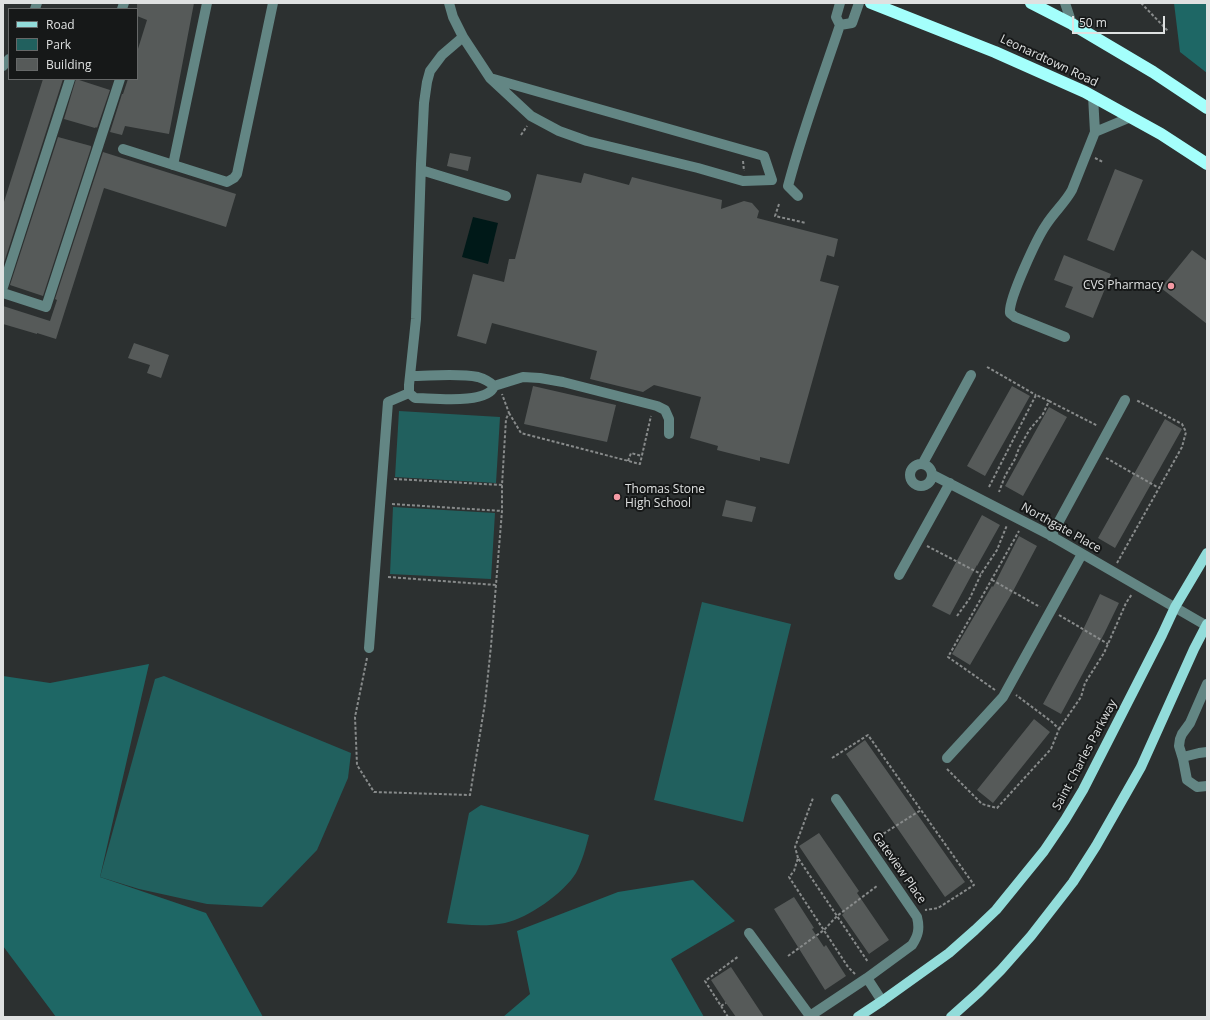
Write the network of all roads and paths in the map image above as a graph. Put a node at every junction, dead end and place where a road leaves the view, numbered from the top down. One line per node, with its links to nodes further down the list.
1 (207, 3): 23 (street)
2 (273, 3): 23 (street)
3 (449, 3): 13 (street)
4 (840, 3): 11 (street)
5 (859, 3): 11 (street)
6 (871, 3): 17 (highway, Leonardtown Road)
7 (1031, 3): 10 (highway)
8 (1065, 3): 10 (street)
9 (1141, 3): 12 (path)
10 (1072, 24): 18 (highway)
11 (840, 25): 26 (street)
12 (1168, 31)
13 (463, 37): 14 (street); 24 (street)
14 (490, 78): 14 (street)
15 (70, 80): 29 (street)
16 (120, 80): 30 (street)
17 (1093, 96): 19 (highway, Leonardtown Road); 20 (street)
18 (1207, 108)
19 (1130, 117): 20 (street); 22 (highway, Leonardtown Road)
20 (1095, 132): 31 (street)
21 (123, 150): 23 (street)
22 (1207, 164)
23 (174, 165)
24 (421, 170): 25 (street); 34 (street)
25 (506, 196)
26 (798, 196)
27 (779, 204): 28 (path)
28 (806, 223)
29 (3, 287)
30 (3, 293)
31 (1065, 337)
32 (987, 367): 37 (path)
33 (972, 375): 48 (street)
34 (410, 376): 35 (street); 36 (street)
35 (498, 390): 36 (street); 41 (path); 44 (street)
36 (409, 393): 77 (street)
37 (1036, 395): 40 (path); 53 (path)
38 (1125, 400): 43 (street)
39 (1136, 400): 54 (path)
40 (1049, 401): 43 (path); 55 (path)
41 (509, 413): 47 (path); 52 (path)
42 (652, 413): 46 (path)
43 (1108, 431): 45 (street)
44 (669, 434)
45 (1097, 452): 54 (path); 60 (street)
46 (642, 456): 47 (path); 47 (path)
47 (628, 461)
48 (923, 463): 49 (street); 49 (street)
49 (933, 475): 51 (street, Northgate Place)
50 (394, 479): 52 (path)
51 (950, 483): 60 (street, Northgate Place); 61 (street)
52 (502, 485): 57 (path)
53 (989, 487)
54 (1159, 488): 64 (path)
55 (999, 492)
56 (392, 504): 57 (path)
57 (502, 511): 69 (path)
58 (1008, 524): 65 (path)
59 (1020, 529): 68 (path)
60 (1051, 536): 63 (street, Northgate Place)
61 (918, 541): 65 (path); 66 (street)
62 (1207, 553): 71 (main road, Saint Charles Parkway)
63 (1082, 554): 70 (street, Northgate Place); 85 (street)
64 (1119, 559)
65 (981, 574): 74 (path)
66 (899, 575)
67 (388, 577): 69 (path)
68 (992, 580): 72 (path); 79 (path)
69 (496, 585): 77 (path)
70 (1138, 586): 71 (street, Northgate Place); 76 (path)
71 (1175, 607): 75 (street, Northgate Place); 103 (main road, Saint Charles Parkway)
72 (1045, 609)
73 (1058, 615): 76 (path)
74 (957, 616)
75 (1207, 625): 108 (main road)
76 (1108, 644): 81 (path)
77 (369, 648)
78 (1207, 684): 83 (street)
79 (997, 692)
80 (1015, 695): 81 (path)
81 (1059, 729): 86 (path)
82 (1207, 752): 83 (street)
83 (1183, 757): 87 (street)
84 (832, 758): 90 (path)
85 (947, 758)
86 (947, 769)
87 (1207, 786)
88 (813, 798): 92 (path)
89 (836, 799): 91 (street, Gateview Place)
90 (921, 810): 91 (path); 94 (path)
91 (867, 844): 94 (street, Gateview Place)
92 (798, 858): 95 (path); 96 (path)
93 (877, 886): 95 (path)
94 (914, 913): 102 (street, Gateview Place)
95 (837, 916): 96 (path); 100 (path)
96 (824, 930): 99 (path); 101 (path)
97 (749, 932): 102 (street, Gateview Place)
98 (740, 956): 105 (path)
99 (788, 956)
100 (868, 962)
101 (856, 976)
102 (867, 978): 103 (street)
103 (882, 1001): 107 (main road, Saint Charles Parkway)
104 (726, 1003): 105 (path)
105 (721, 1006): 106 (path)
106 (728, 1017)
107 (858, 1017)
108 (951, 1017)

